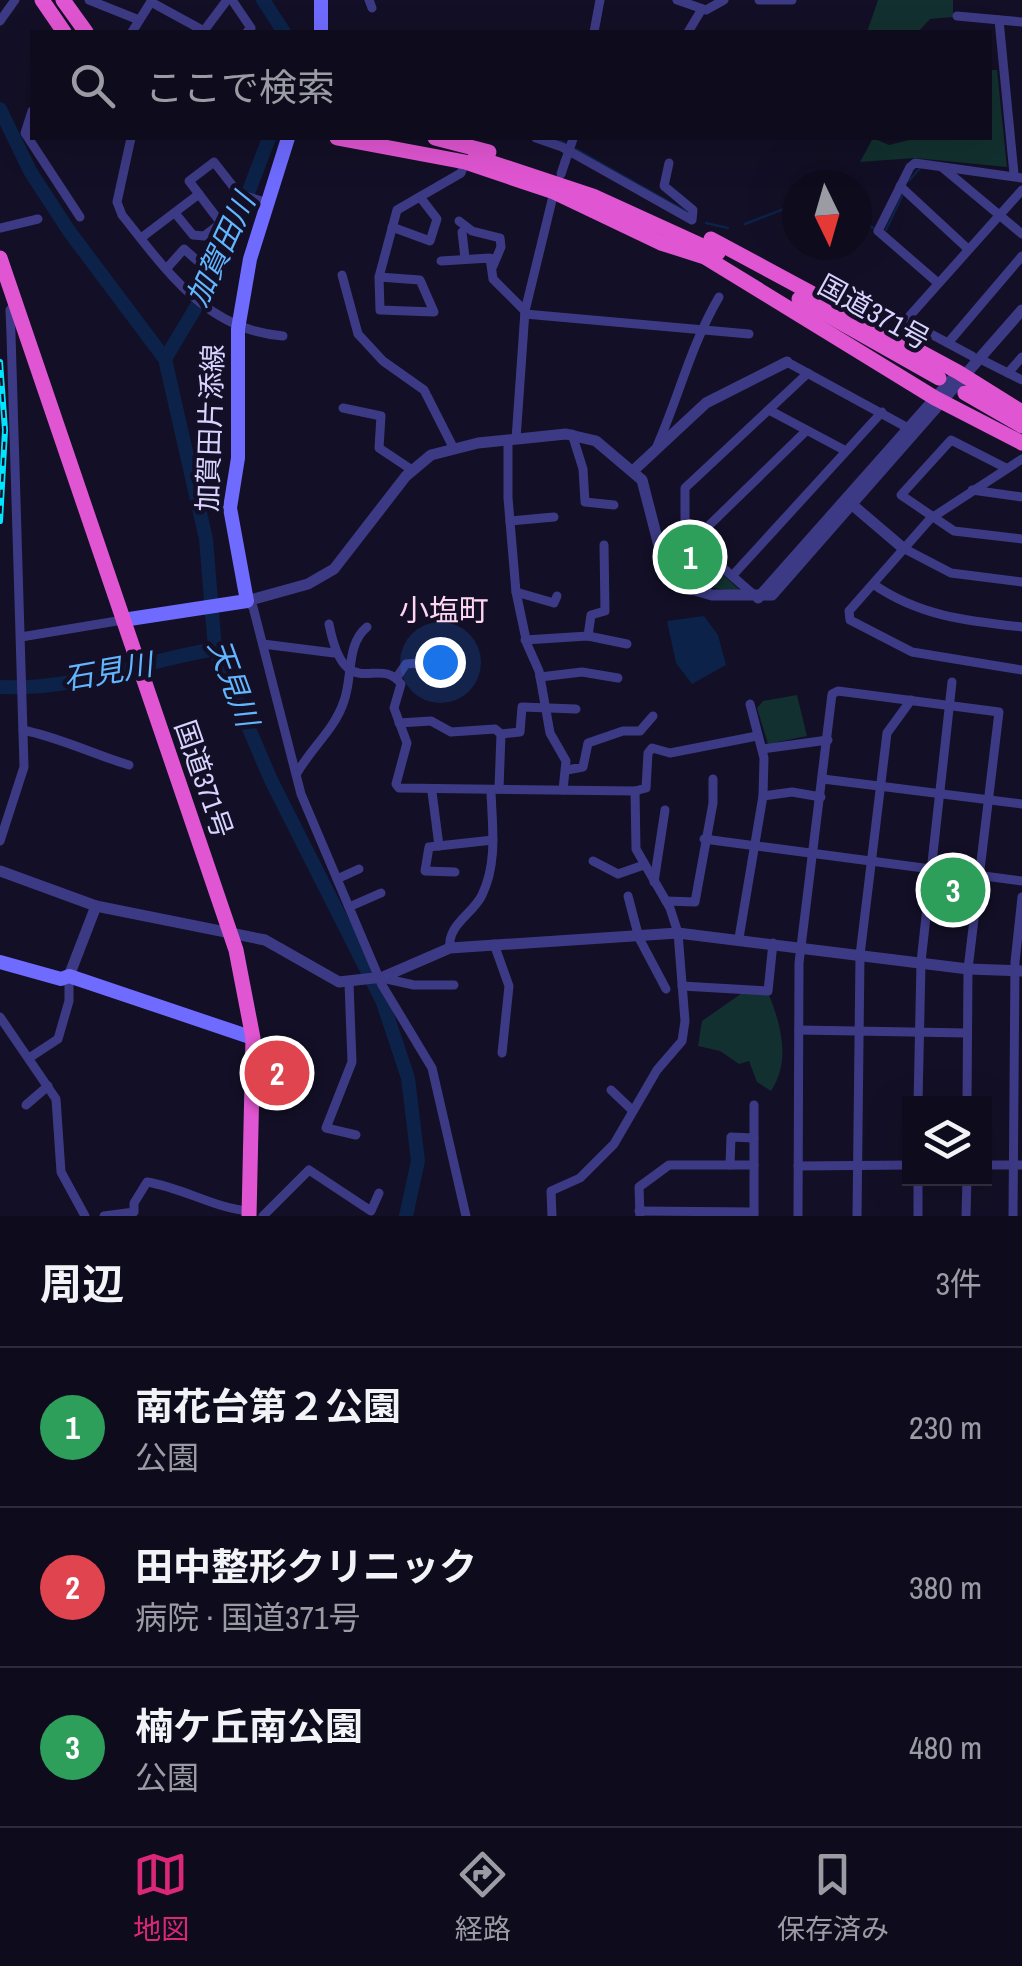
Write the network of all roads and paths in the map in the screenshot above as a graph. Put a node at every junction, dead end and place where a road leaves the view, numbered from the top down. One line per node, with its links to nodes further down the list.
1 (15, 0): 18 (street)
2 (42, 0): 21 (highway)
3 (54, 0): 20 (highway)
4 (63, 0): 20 (highway)
5 (87, 0): 16 (street); 20 (street)
6 (229, 0): 24 (street); 25 (street)
7 (321, 0): 26 (main road)
8 (600, 0): 27 (street)
9 (677, 0): 14 (street)
10 (724, 0): 14 (street)
11 (759, 0): 12 (street)
12 (792, 0)
13 (151, 1): 16 (street); 23 (street)
14 (702, 10): 28 (street)
15 (958, 16): 17 (street)
16 (139, 20): 22 (street)
17 (999, 20): 19 (street); 30 (street)
18 (0, 21)
19 (1022, 22)
20 (74, 24)
21 (63, 30)
22 (133, 30)
23 (201, 30)
24 (206, 30)
25 (248, 30)
26 (320, 30)
27 (594, 30)
28 (689, 30)
29 (992, 49): 30 (street)
30 (1002, 53): 44 (street)
31 (30, 115): 56 (street)
32 (131, 140): 65 (street)
33 (287, 140): 52 (main road, 加賀田片添線)
34 (348, 140): 40 (highway)
35 (403, 140): 39 (highway, 国道371号)
36 (445, 140): 43 (highway)
37 (542, 140): 41 (street)
38 (572, 140): 43 (street, bridge)
39 (486, 160): 47 (highway); 54 (highway, 国道371号)
40 (465, 162): 47 (highway); 50 (street)
41 (669, 163)
42 (940, 166): 44 (street); 45 (street); 55 (street)
43 (563, 168): 48 (highway)
44 (1018, 176)
45 (900, 186): 67 (street); 77 (street)
46 (1022, 190): 55 (street)
47 (550, 191): 51 (highway); 83 (street)
48 (604, 193): 54 (highway); 63 (highway)
49 (199, 194): 52 (street); 53 (street); 53 (street)
50 (420, 197): 61 (street); 61 (street)
51 (574, 201): 66 (highway); 98 (highway)
52 (265, 202): 85 (main road, 加賀田片添線)
53 (175, 212): 65 (street)
54 (637, 214): 59 (highway, 国道371号)
55 (999, 215): 64 (street); 67 (street)
56 (80, 217)
57 (38, 219): 60 (street)
58 (459, 220): 72 (street)
59 (666, 226): 63 (highway); 66 (highway, 国道371号)
60 (0, 228)
61 (392, 228): 76 (street)
62 (462, 232): 70 (street)
63 (698, 234): 92 (highway)
64 (1022, 234)
65 (141, 238): 73 (street)
66 (709, 248): 95 (highway, 国道371号)
67 (968, 249): 77 (street)
68 (1022, 256): 89 (street)
69 (0, 258): 81 (highway, 国道371号)
70 (466, 258): 71 (street); 72 (street)
71 (441, 261)
72 (492, 266): 83 (street)
73 (167, 268): 74 (street); 85 (street)
74 (209, 271)
75 (342, 276): 109 (street)
76 (378, 277): 76 (street)
77 (938, 283): 84 (street)
78 (858, 295): 84 (street)
79 (719, 297): 86 (street)
80 (1022, 299): 92 (street)
81 (17, 302): 134 (highway, 国道371号); 139 (street)
82 (1022, 310): 92 (street)
83 (525, 312): 86 (street); 107 (street)
84 (906, 320): 89 (street)
85 (238, 330): 88 (street); 133 (main road, 加賀田片添線)
86 (698, 332): 87 (street); 110 (street)
87 (749, 334)
88 (282, 336)
89 (948, 343): 92 (street)
90 (1022, 358): 93 (street)
91 (787, 362): 94 (street); 110 (street)
92 (969, 366): 93 (street); 98 (street); 102 (highway)
93 (1008, 373): 96 (street)
94 (808, 374): 100 (street); 101 (street)
95 (939, 378)
96 (1022, 380)
97 (965, 394): 103 (highway)
98 (939, 400): 104 (street); 108 (highway); 118 (street)
99 (343, 408): 114 (street)
100 (768, 410): 105 (street); 124 (street)
101 (882, 412): 104 (street); 111 (street)
102 (1022, 412)
103 (1022, 426)
104 (908, 428): 118 (street)
105 (806, 431): 111 (street); 124 (street)
106 (572, 434): 107 (street); 115 (street); 119 (street)
107 (512, 440): 109 (street); 122 (street)
108 (1022, 443)
109 (453, 447): 114 (street)
110 (656, 449): 115 (street)
111 (846, 452): 127 (street)
112 (1022, 459): 113 (street)
113 (1006, 468): 116 (street); 121 (street)
114 (412, 470): 133 (street)
115 (634, 470): 132 (street)
116 (972, 490): 117 (street); 121 (street)
117 (1022, 497)
118 (848, 502): 126 (street); 132 (street)
119 (614, 505)
120 (554, 518): 122 (street)
121 (930, 519): 123 (street); 126 (street)
122 (510, 521): 130 (street)
123 (1022, 539)
124 (693, 541): 127 (street)
125 (604, 544): 138 (street)
126 (902, 548): 128 (street); 129 (street)
127 (733, 575): 132 (street)
128 (1022, 582)
129 (873, 584): 137 (street); 145 (street)
130 (516, 592): 131 (street); 140 (street)
131 (556, 596)
132 (758, 598)
133 (246, 601): 134 (main road); 141 (street)
134 (123, 620): 139 (street); 202 (highway, 国道371号)
135 (329, 624): 143 (street)
136 (367, 627): 146 (street)
137 (1022, 628)
138 (588, 636): 140 (street); 142 (street)
139 (21, 637): 158 (street)
140 (526, 640): 148 (street)
141 (263, 644): 143 (street); 165 (street)
142 (627, 644)
143 (334, 654): 146 (street)
144 (442, 654): 147 (street)
145 (1022, 670)
146 (350, 671): 147 (street); 165 (street)
147 (396, 677): 157 (street)
148 (540, 677): 149 (street); 154 (street)
149 (618, 678)
150 (952, 682): 153 (street)
151 (911, 700): 153 (street); 161 (street); 168 (street)
152 (750, 704): 160 (street)
153 (948, 704): 173 (street); 176 (street)
154 (544, 708): 155 (street); 159 (street); 164 (street)
155 (576, 709)
156 (653, 716): 164 (street)
157 (399, 723): 159 (street); 172 (street)
158 (23, 730): 163 (street); 181 (street)
159 (501, 734): 169 (street)
160 (756, 736): 162 (street); 171 (street)
161 (828, 740): 162 (street); 167 (street)
162 (762, 750): 174 (street)
163 (129, 765)
164 (567, 770): 170 (street)
165 (296, 774): 193 (street)
166 (713, 779): 179 (street)
167 (824, 779): 168 (street); 175 (street)
168 (881, 786): 173 (street); 185 (street)
169 (495, 789): 170 (street); 172 (street); 180 (street)
170 (564, 790): 171 (street)
171 (635, 791): 187 (street)
172 (432, 792): 182 (street)
173 (940, 794): 176 (street); 188 (street)
174 (763, 796): 175 (street); 183 (street)
175 (820, 797): 184 (street)
176 (987, 800): 177 (street); 192 (street)
177 (1022, 804)
178 (665, 810): 195 (street)
179 (704, 839): 183 (street); 199 (street)
180 (494, 840): 182 (street); 208 (street)
181 (0, 841)
182 (439, 846): 191 (street)
183 (752, 846): 184 (street); 205 (street)
184 (812, 852): 185 (street); 209 (street)
185 (870, 859): 188 (street); 210 (street)
186 (593, 861): 187 (street)
187 (644, 866): 195 (street)
188 (932, 868): 192 (street); 212 (street)
189 (359, 869): 193 (street)
190 (0, 872): 200 (street)
191 (455, 872)
192 (978, 874): 194 (street); 213 (street)
193 (337, 879): 201 (street)
194 (1022, 881)
195 (654, 882): 199 (street)
196 (381, 893): 201 (street)
197 (628, 896): 204 (street)
198 (1022, 897): 214 (street)
199 (666, 902): 203 (street)
200 (96, 906): 202 (street); 215 (street)
201 (349, 907): 216 (street)
202 (230, 930): 217 (street); 226 (highway, 国道371号)
203 (678, 933): 204 (street); 205 (street); 219 (street)
204 (639, 938): 207 (street); 220 (street)
205 (739, 938): 206 (street)
206 (773, 943): 209 (street); 219 (street)
207 (494, 944): 208 (street); 228 (street)
208 (450, 948): 216 (street)
209 (801, 948): 210 (street); 222 (street)
210 (860, 955): 212 (street); 223 (street)
211 (0, 962): 215 (main road)
212 (920, 962): 213 (street); 224 (street)
213 (968, 968): 214 (street); 225 (street)
214 (1019, 972): 227 (street)
215 (68, 976): 226 (main road); 229 (street)
216 (378, 978): 217 (street); 218 (street); 254 (street)
217 (353, 982): 237 (street)
218 (454, 985)
219 (682, 986): 236 (street)
220 (666, 989)
221 (0, 1017): 229 (street)
222 (799, 1030): 223 (street); 243 (street)
223 (858, 1032): 224 (street); 241 (street)
224 (918, 1033): 225 (street); 232 (street)
225 (966, 1034): 233 (street)
226 (253, 1038): 249 (highway, 国道371号)
227 (1018, 1045): 242 (street)
228 (502, 1053)
229 (29, 1058): 230 (street)
230 (48, 1086): 234 (street); 252 (street)
231 (612, 1090): 236 (street)
232 (918, 1096)
233 (966, 1096)
234 (26, 1105)
235 (754, 1105): 238 (street)
236 (632, 1110): 255 (street)
237 (356, 1136)
238 (754, 1138): 239 (street); 240 (street)
239 (730, 1165): 240 (street); 250 (street)
240 (754, 1165): 251 (street)
241 (858, 1165): 243 (street); 244 (street); 257 (street)
242 (1018, 1165): 245 (street); 260 (street)
243 (798, 1166): 256 (street)
244 (902, 1166)
245 (992, 1166)
246 (918, 1186): 258 (street)
247 (966, 1186): 259 (street)
248 (379, 1193): 249 (street)
249 (262, 1214): 253 (street)
250 (639, 1214): 251 (street)
251 (754, 1214)
252 (85, 1216)
253 (104, 1216)
254 (466, 1216)
255 (552, 1216)
256 (798, 1216)
257 (858, 1216)
258 (918, 1216)
259 (966, 1216)
260 (1014, 1216)

